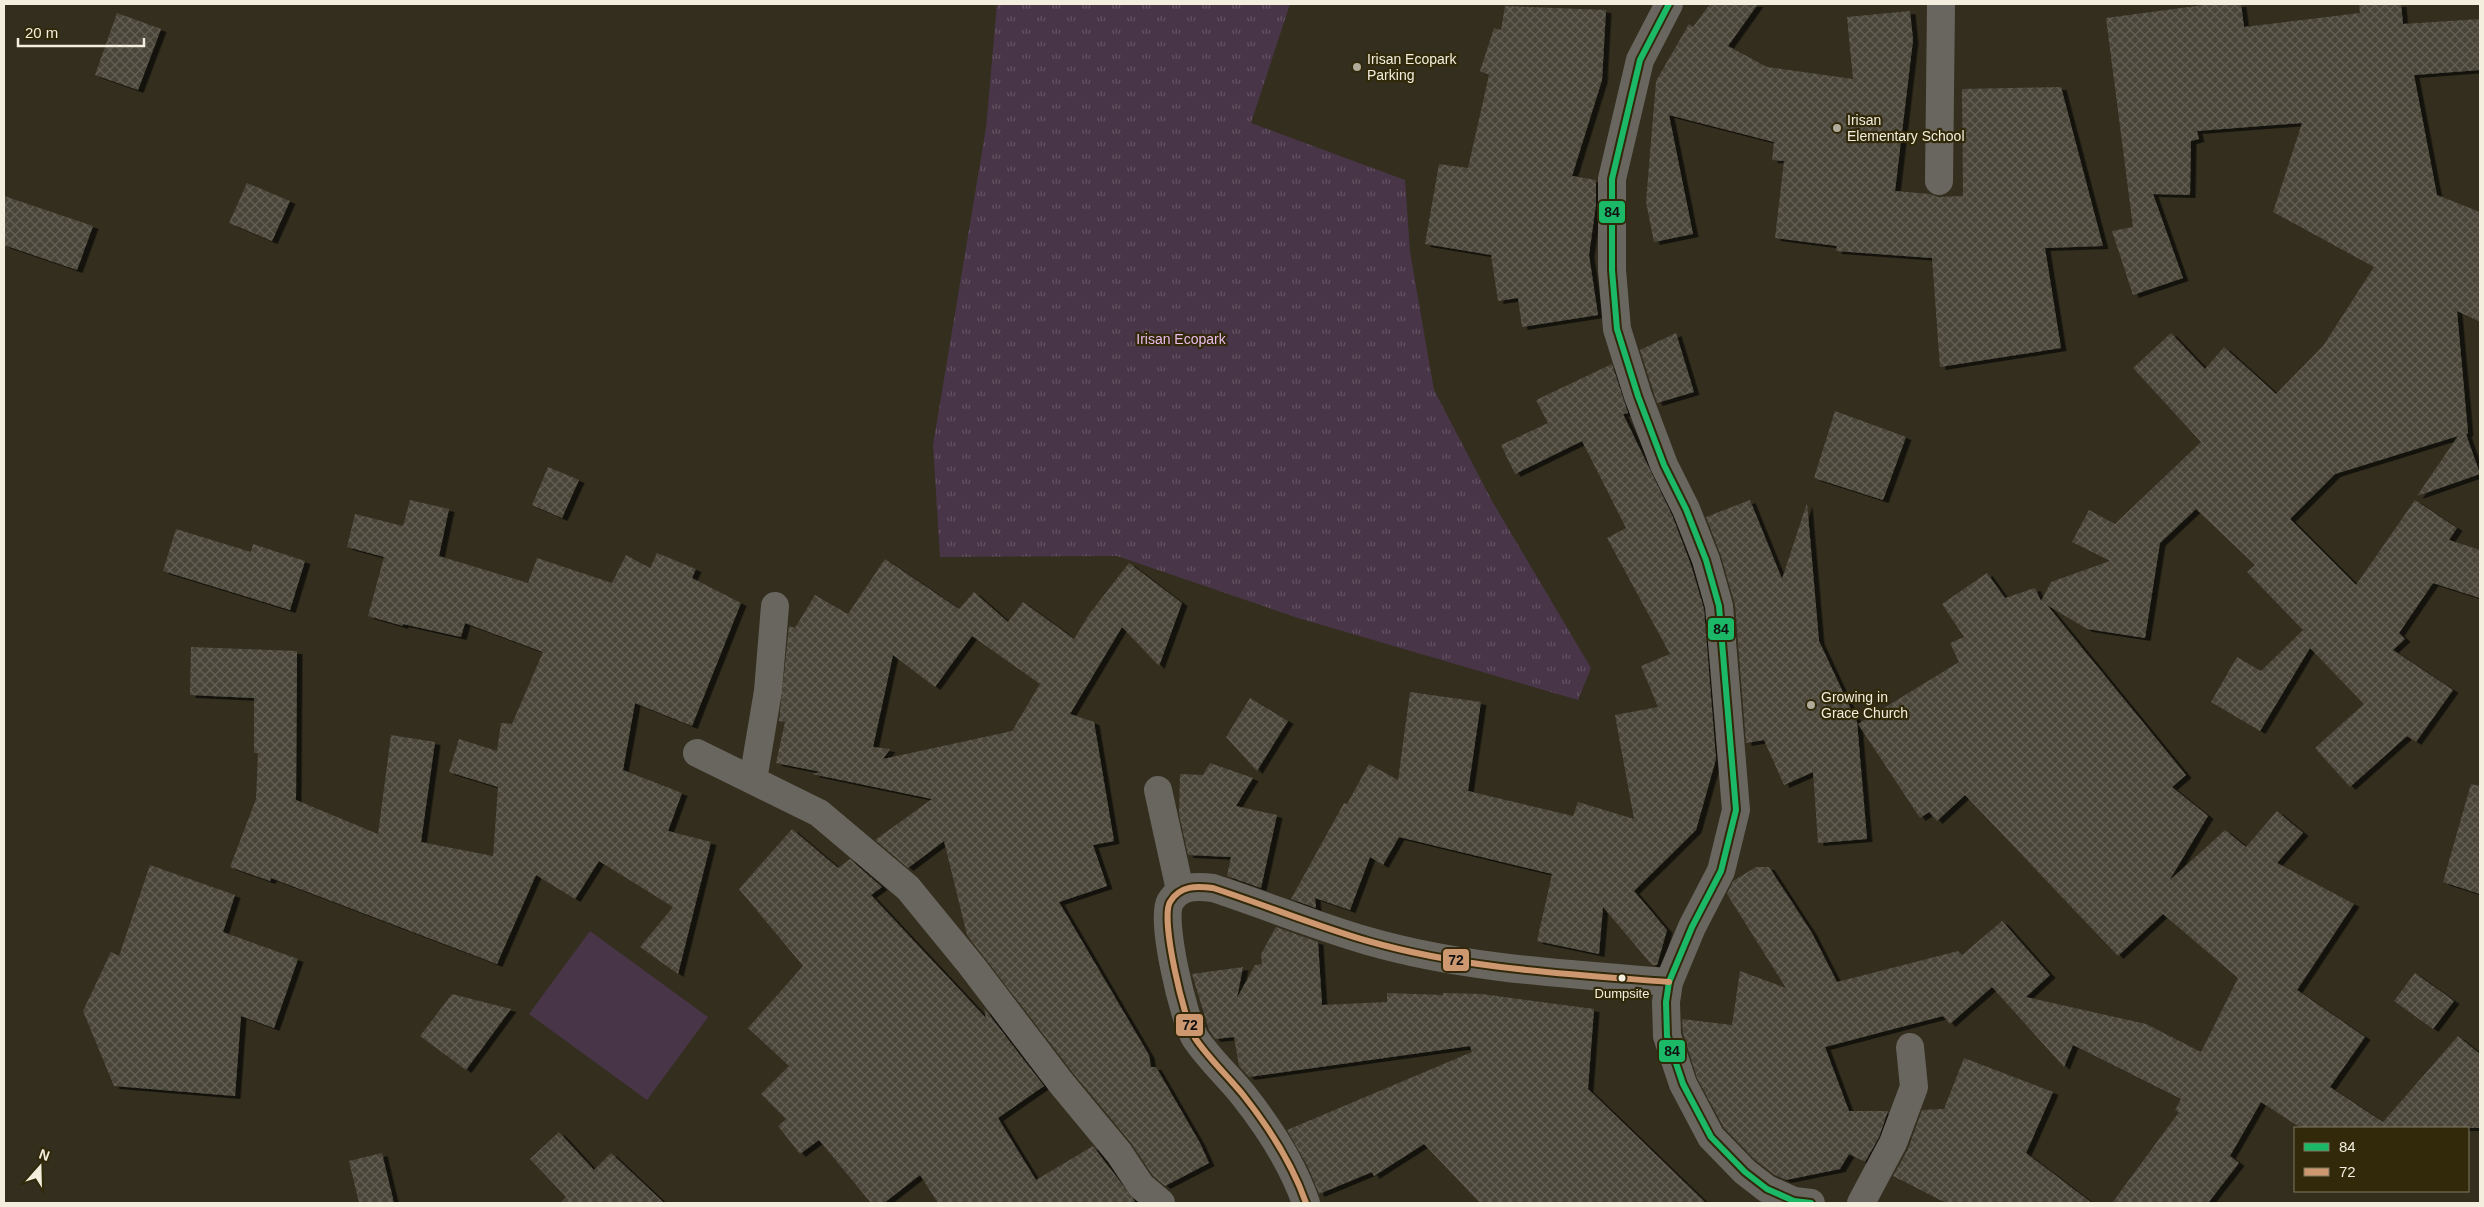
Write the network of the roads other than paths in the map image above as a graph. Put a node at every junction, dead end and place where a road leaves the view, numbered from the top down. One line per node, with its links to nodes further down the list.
1 (1669, 4): 9 (street)
2 (1941, 4): 3 (street)
3 (1939, 181)
4 (775, 606): 6 (street)
5 (697, 753): 6 (street)
6 (753, 780): 11 (street)
7 (1158, 790): 8 (street)
8 (1180, 890): 9 (street); 12 (street)
9 (1669, 982): 13 (street)
10 (1910, 1047): 14 (street)
11 (1161, 1203)
12 (1306, 1203)
13 (1811, 1203)
14 (1861, 1203)

